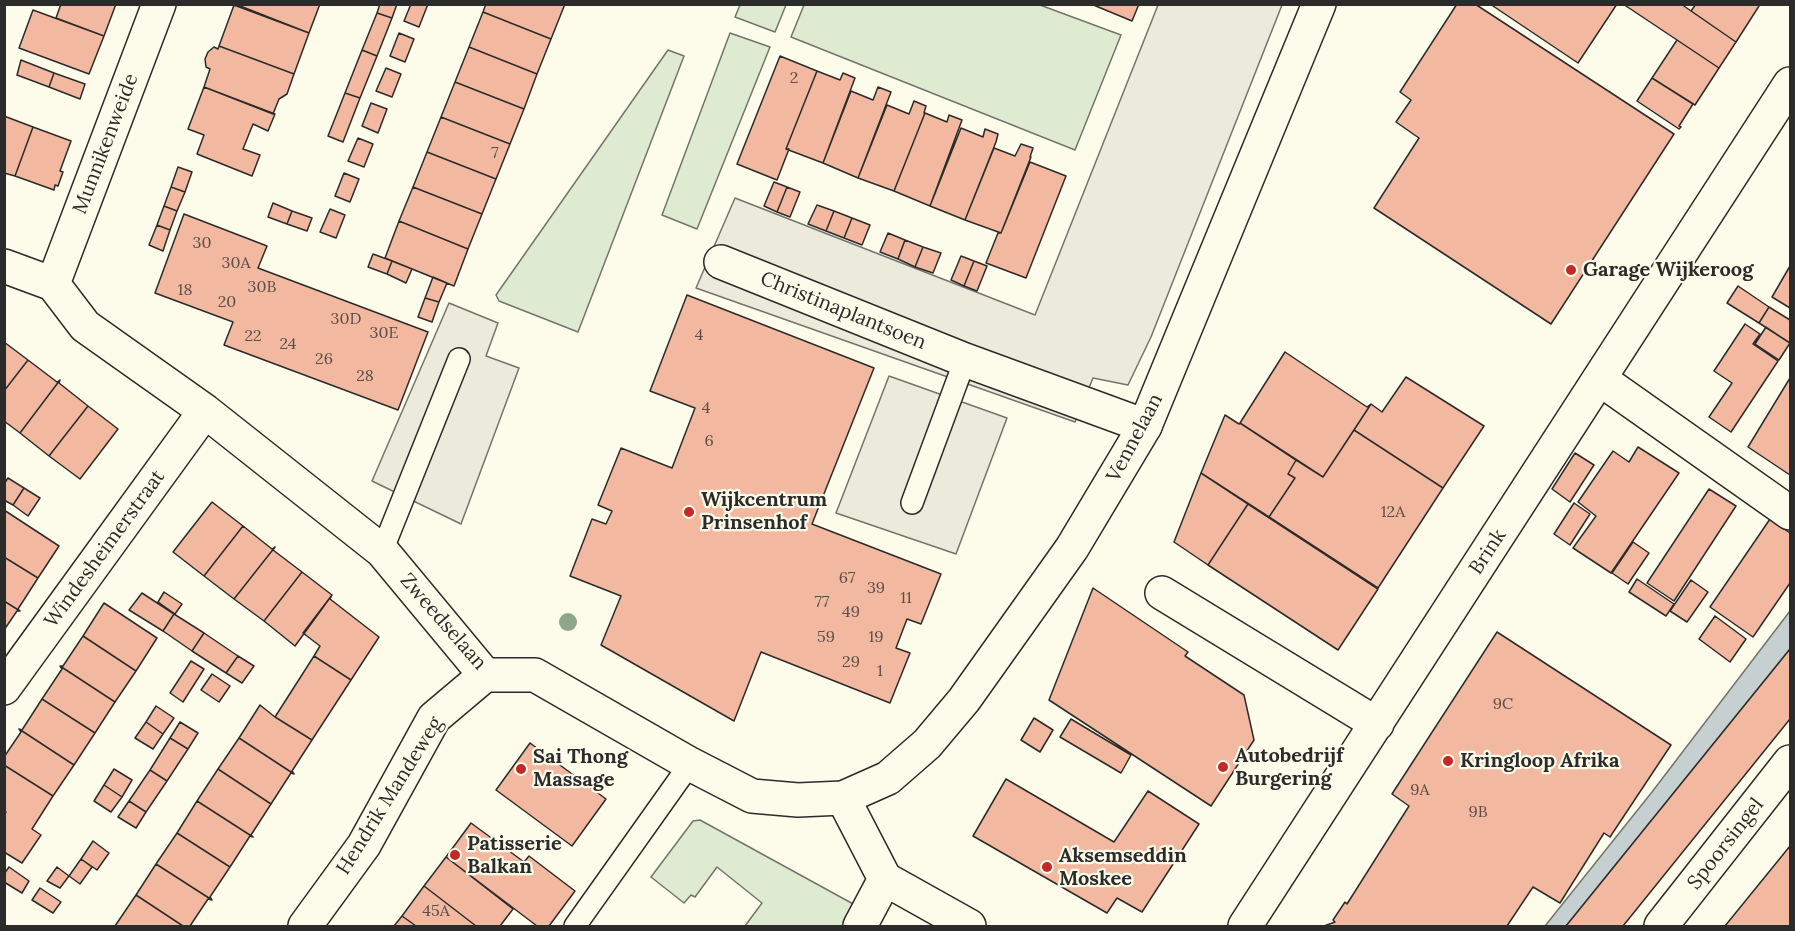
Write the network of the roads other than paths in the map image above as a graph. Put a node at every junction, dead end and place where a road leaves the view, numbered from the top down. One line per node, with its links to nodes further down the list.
1 (159, 4): 7 (street, Munnikenweide)
2 (1319, 4): 12 (street, Vennelaan)
3 (1791, 84): 4 (street, Brink)
4 (1780, 125): 10 (street, Brink)
5 (721, 262): 9 (street, Christinaplantsoen)
6 (4, 266): 7 (street)
7 (53, 284): 11 (street, Zweedselaan)
8 (459, 359): 15 (lane)
9 (965, 360): 12 (street, Christinaplantsoen); 13 (lane)
10 (1600, 379): 14 (street); 19 (street, Brink)
11 (205, 411): 15 (street, Zweedselaan); 18 (street, Windesheimerstraat)
12 (1145, 426): 22 (street, Vennelaan)
13 (912, 503)
14 (1791, 513)
15 (382, 551): 17 (street, Zweedselaan)
16 (1162, 593): 19 (street)
17 (485, 675): 21 (street, Zweedselaan); 24 (street, Hendrik Mandeweg)
18 (4, 688)
19 (1377, 724): 28 (street, Brink)
20 (1791, 762): 29 (street, Spoorsingel)
21 (690, 764): 22 (street, Zweedselaan); 25 (lane)
22 (843, 798): 23 (street)
23 (885, 879): 26 (street); 27 (street)
24 (305, 927)
25 (575, 927)
26 (860, 927)
27 (969, 927)
28 (1245, 927)
29 (1661, 927)

